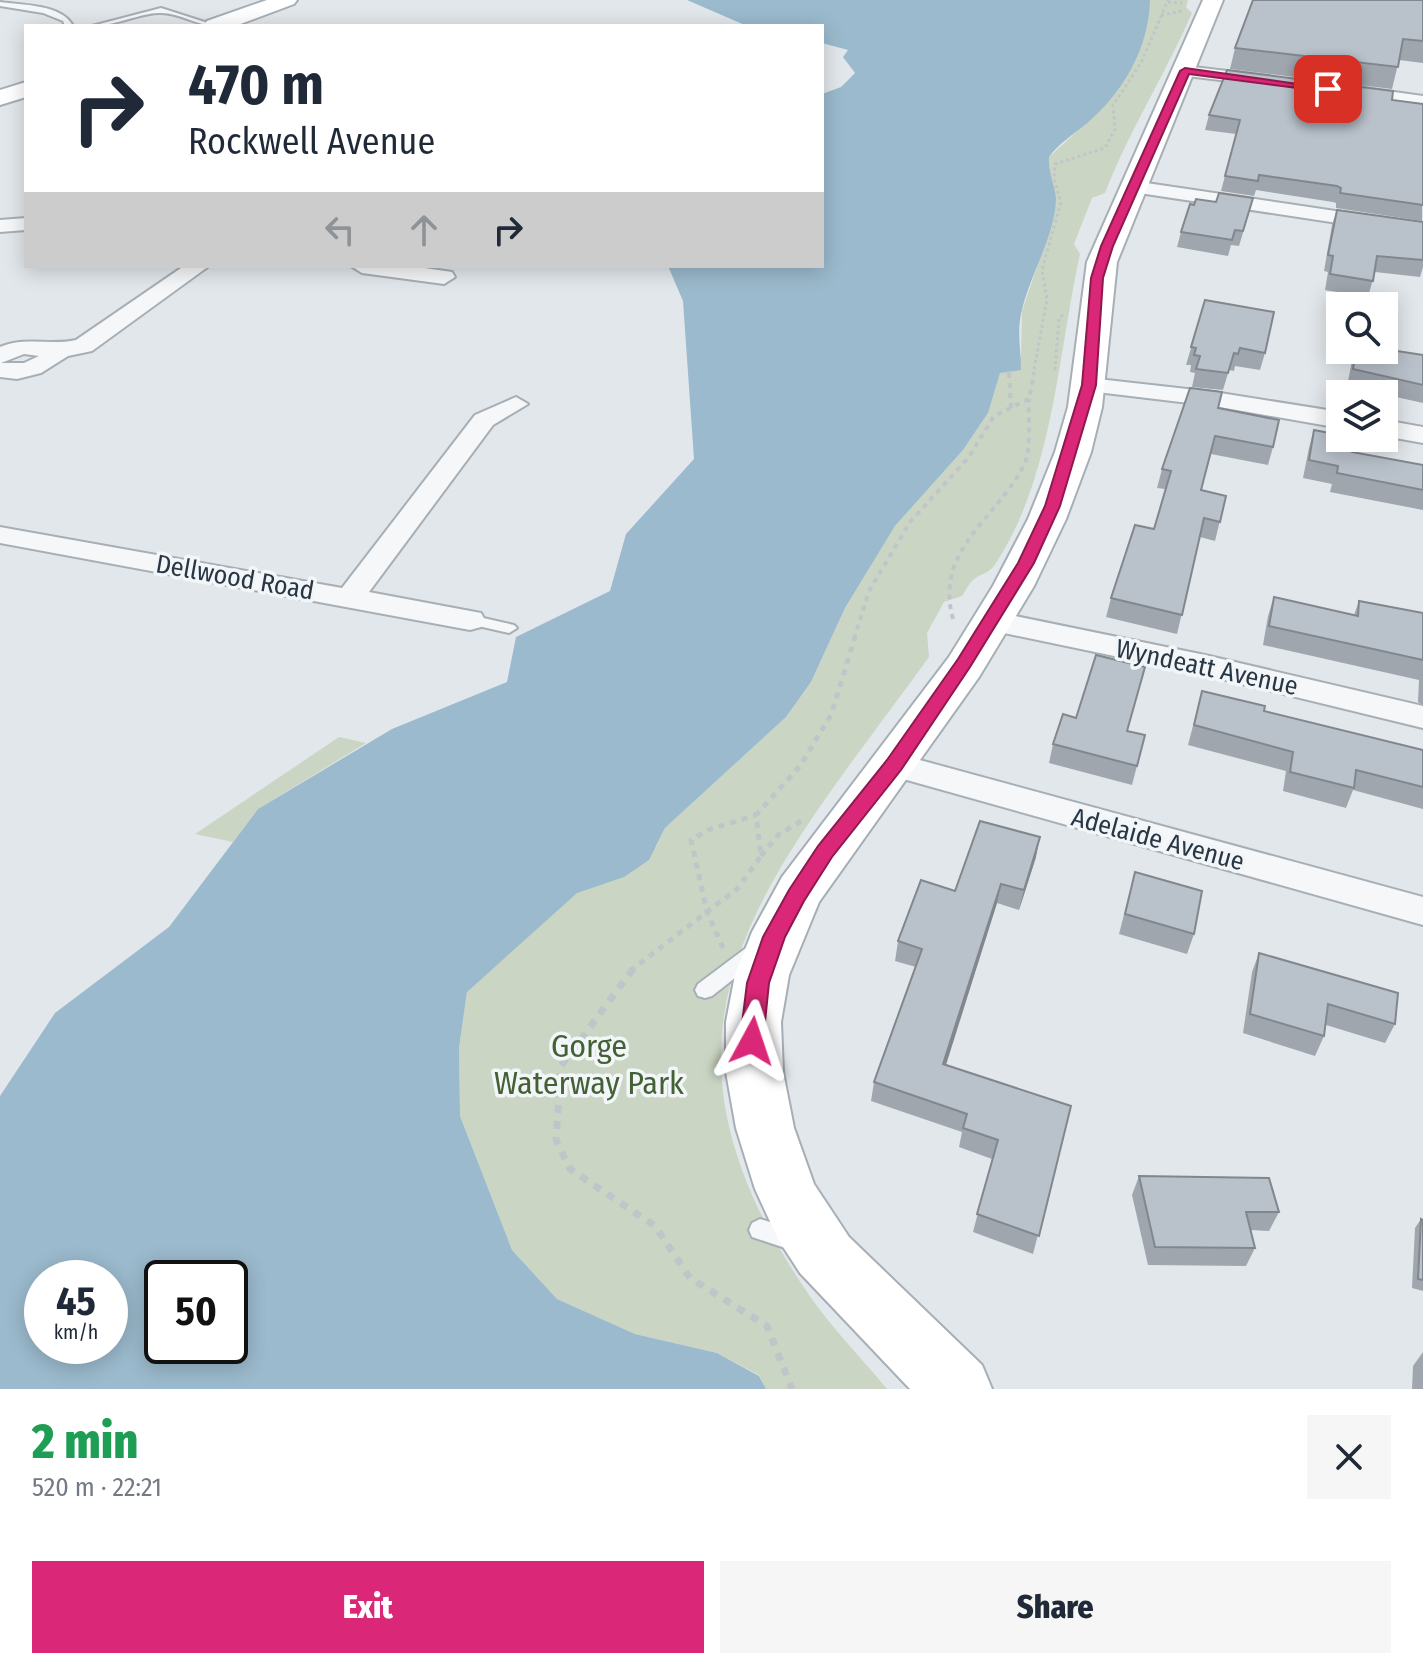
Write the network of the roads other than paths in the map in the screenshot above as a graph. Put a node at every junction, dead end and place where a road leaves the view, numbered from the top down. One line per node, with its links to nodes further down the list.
1 (287, 0): 7 (main road)
2 (1193, 3): 8 (main road)
3 (0, 4): 4 (lane)
4 (68, 24)
5 (104, 24): 6 (lane)
6 (209, 24)
7 (221, 24)
8 (1185, 71): 9 (street); 14 (main road)
9 (1281, 83)
10 (1328, 89): 13 (street)
11 (24, 90): 12 (main road)
12 (0, 98)
13 (1423, 101)
14 (1133, 187): 17 (street); 24 (main road)
15 (24, 224): 16 (street)
16 (0, 226)
17 (1423, 230)
18 (195, 268): 21 (street)
19 (377, 268): 20 (street)
20 (444, 277)
21 (60, 351): 22 (street); 23 (street)
22 (0, 356)
23 (0, 370)
24 (1089, 385): 26 (street); 32 (main road)
25 (516, 404): 30 (street)
26 (1326, 418)
27 (1398, 431): 28 (street)
28 (1423, 435)
29 (3, 540): 30 (street, Dellwood Road)
30 (350, 598): 31 (street, Dellwood Road)
31 (470, 620): 33 (lane)
32 (974, 626): 34 (street, Wyndeatt Avenue); 35 (main road)
33 (509, 628)
34 (1423, 717)
35 (894, 765): 36 (street, Adelaide Avenue); 37 (main road)
36 (1423, 911)
37 (774, 937): 38 (lane); 40 (main road)
38 (705, 990)
39 (760, 1230): 40 (lane)
40 (817, 1247): 41 (main road)
41 (958, 1389)

